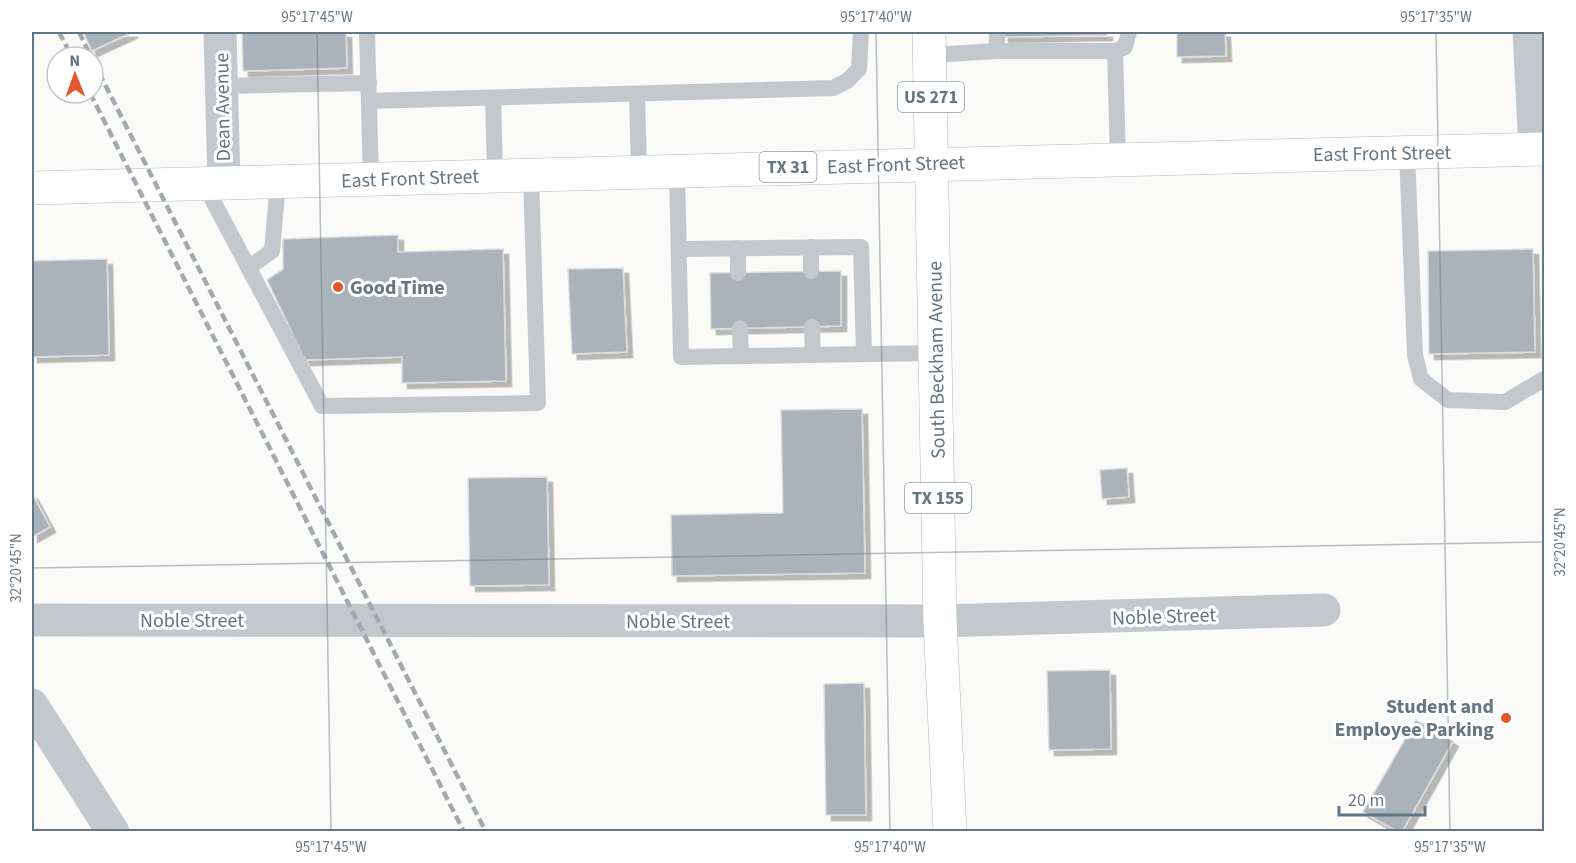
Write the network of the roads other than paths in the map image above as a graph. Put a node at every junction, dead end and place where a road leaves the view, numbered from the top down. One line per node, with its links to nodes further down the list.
1 (220, 32): 11 (street, Dean Avenue)
2 (368, 32): 10 (lane)
3 (861, 32): 12 (lane)
4 (997, 32): 8 (lane)
5 (1129, 32): 9 (lane)
6 (1529, 32): 15 (street)
7 (930, 43): 8 (lane); 18 (main road, South Beckham Avenue / US 271)
8 (997, 51): 9 (lane)
9 (1115, 51): 17 (lane)
10 (369, 83): 11 (lane); 14 (lane)
11 (221, 86): 25 (street, Dean Avenue)
12 (637, 94): 13 (lane); 20 (lane)
13 (493, 98): 14 (lane); 22 (lane)
14 (369, 101): 23 (lane)
15 (1540, 149): 16 (main road, East Front Street / TX 31)
16 (1407, 152): 17 (main road, East Front Street / TX 31); 39 (lane)
17 (1118, 159): 18 (main road, East Front Street / TX 31)
18 (933, 164): 19 (main road, East Front Street / TX 31); 35 (main road, South Beckham Avenue / TX 155)
19 (677, 170): 20 (main road, East Front Street / TX 31); 29 (lane)
20 (639, 171): 21 (main road, East Front Street / TX 31)
21 (531, 174): 22 (main road, East Front Street / TX 31); 30 (lane)
22 (495, 175): 23 (main road, East Front Street / TX 31)
23 (371, 179): 24 (main road, East Front Street / TX 31)
24 (278, 182): 25 (main road, East Front Street / TX 31); 30 (lane)
25 (214, 184): 26 (main road, East Front Street / TX 31); 30 (lane)
26 (32, 188)
27 (811, 247): 28 (lane); 31 (lane); 36 (lane)
28 (738, 248): 29 (lane); 32 (lane)
29 (679, 249): 38 (lane)
30 (248, 268)
31 (811, 271)
32 (738, 273)
33 (812, 327): 37 (lane)
34 (740, 328): 38 (lane)
35 (936, 353): 36 (lane); 42 (main road, South Beckham Avenue / TX 155)
36 (864, 354): 37 (lane)
37 (813, 355): 38 (lane)
38 (741, 356)
39 (1545, 379)
40 (1324, 610): 42 (street, Noble Street)
41 (32, 620): 42 (street, Noble Street)
42 (940, 621): 45 (main road, South Beckham Avenue / TX 155)
43 (32, 705): 44 (street)
44 (113, 831)
45 (951, 831)

